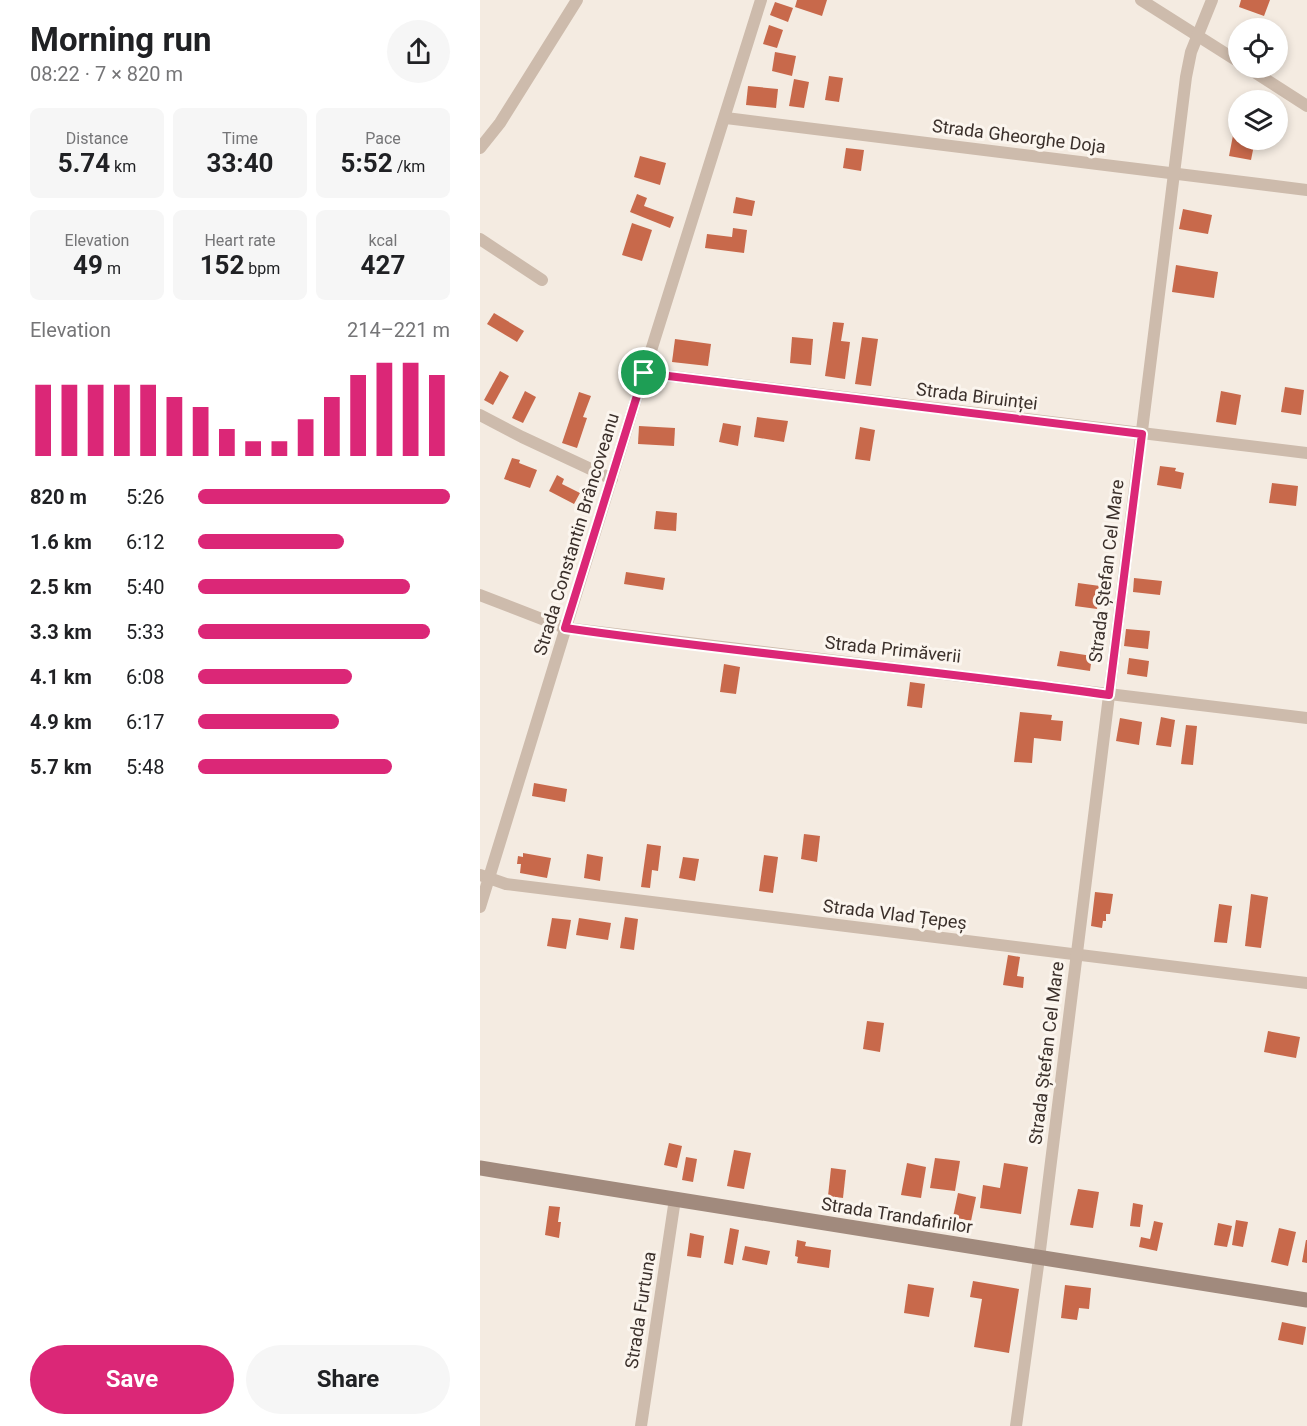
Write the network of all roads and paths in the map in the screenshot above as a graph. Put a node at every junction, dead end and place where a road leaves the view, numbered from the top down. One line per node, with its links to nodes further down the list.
1 (577, 0): 10 (street)
2 (761, 0): 9 (street, Strada Constantin Brâncoveanu)
3 (1141, 0): 5 (street)
4 (1212, 0): 5 (street, Strada Ștefan Cel Mare)
5 (1199, 35): 6 (street); 11 (street, Strada Ștefan Cel Mare)
6 (1228, 55)
7 (1264, 78): 8 (street)
8 (1307, 106)
9 (726, 118): 11 (street, Strada Gheorghe Doja); 15 (street, Strada Constantin Brâncoveanu)
10 (480, 148)
11 (1174, 174): 12 (street, Strada Gheorghe Doja); 17 (street, Strada Ștefan Cel Mare)
12 (1307, 190)
13 (480, 239): 14 (street)
14 (542, 280)
15 (644, 373): 17 (street, Strada Biruinței); 19 (street, Strada Constantin Brâncoveanu)
16 (480, 415): 19 (street)
17 (1142, 434): 18 (street, Strada Biruinței); 22 (street, Strada Ștefan Cel Mare)
18 (1307, 453)
19 (612, 479): 21 (street, Strada Constantin Brâncoveanu)
20 (480, 595): 21 (street, Strada Primăverii)
21 (565, 628): 22 (street, Strada Primăverii); 24 (street, Strada Constantin Brâncoveanu)
22 (1109, 695): 23 (street, Strada Primăverii); 26 (street, Strada Ștefan Cel Mare)
23 (1307, 718)
24 (484, 877): 25 (street, Strada Constantin Brâncoveanu); 26 (street, Strada Vlad Țepeș)
25 (480, 907)
26 (1076, 955): 27 (street, Strada Vlad Țepeș); 30 (street, Strada Ștefan Cel Mare)
27 (1307, 983)
28 (480, 1168): 29 (main road, Strada Trandafirilor)
29 (675, 1199): 30 (main road, Strada Trandafirilor); 32 (street, Strada Furtuna)
30 (1039, 1258): 31 (main road, Strada Trandafirilor); 33 (street, Strada Ștefan Cel Mare)
31 (1307, 1300)
32 (641, 1426)
33 (1016, 1426)

